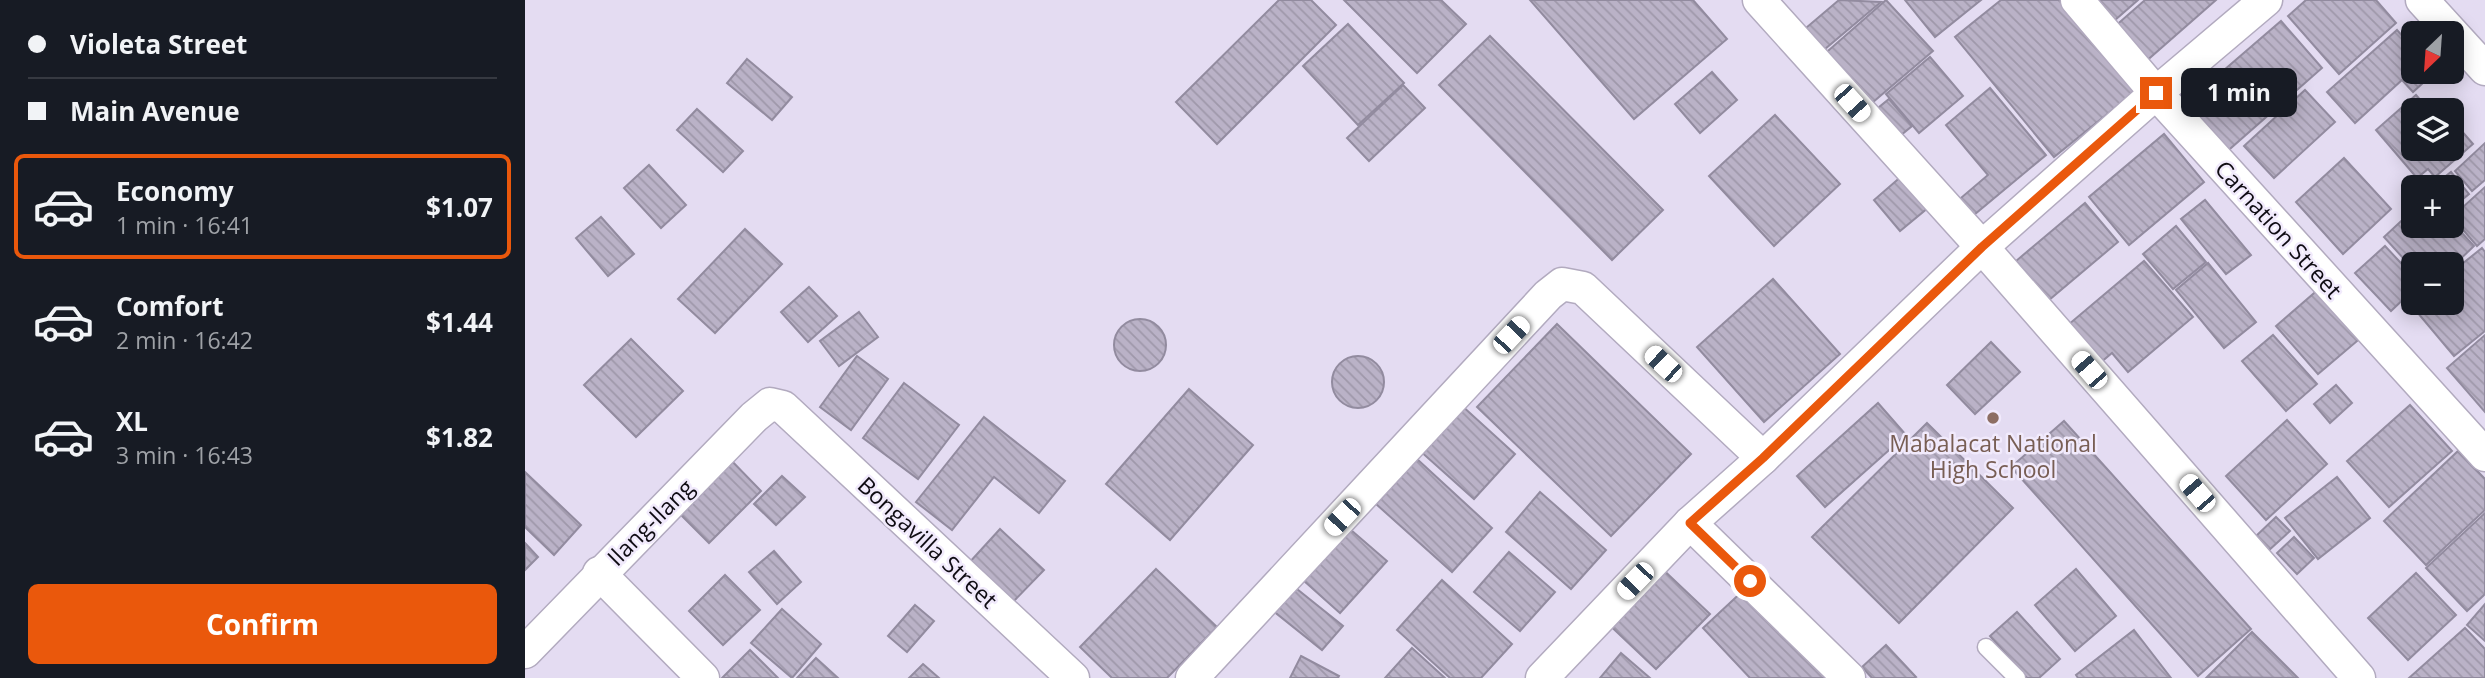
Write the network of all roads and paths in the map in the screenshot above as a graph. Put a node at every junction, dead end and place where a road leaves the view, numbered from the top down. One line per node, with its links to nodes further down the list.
1 (1759, 0): 7 (street)
2 (2077, 0): 6 (street, Carnation Street)
3 (2266, 0): 6 (street)
4 (2422, 0): 5 (street)
5 (2485, 69)
6 (2156, 93): 7 (street); 9 (street, Carnation Street)
7 (1982, 247): 10 (street); 21 (street)
8 (783, 407): 12 (street, Ilang-Ilang); 16 (street, Bongavilla Street)
9 (2485, 455)
10 (1763, 458): 11 (street); 17 (street)
11 (1690, 523): 18 (street); 19 (street)
12 (599, 573): 14 (street, Ilang-Ilang); 15 (street)
13 (1986, 647): 20 (lane)
14 (525, 652)
15 (703, 678)
16 (1073, 678)
17 (1192, 678)
18 (1542, 678)
19 (1849, 678)
20 (2017, 678)
21 (2359, 678)

